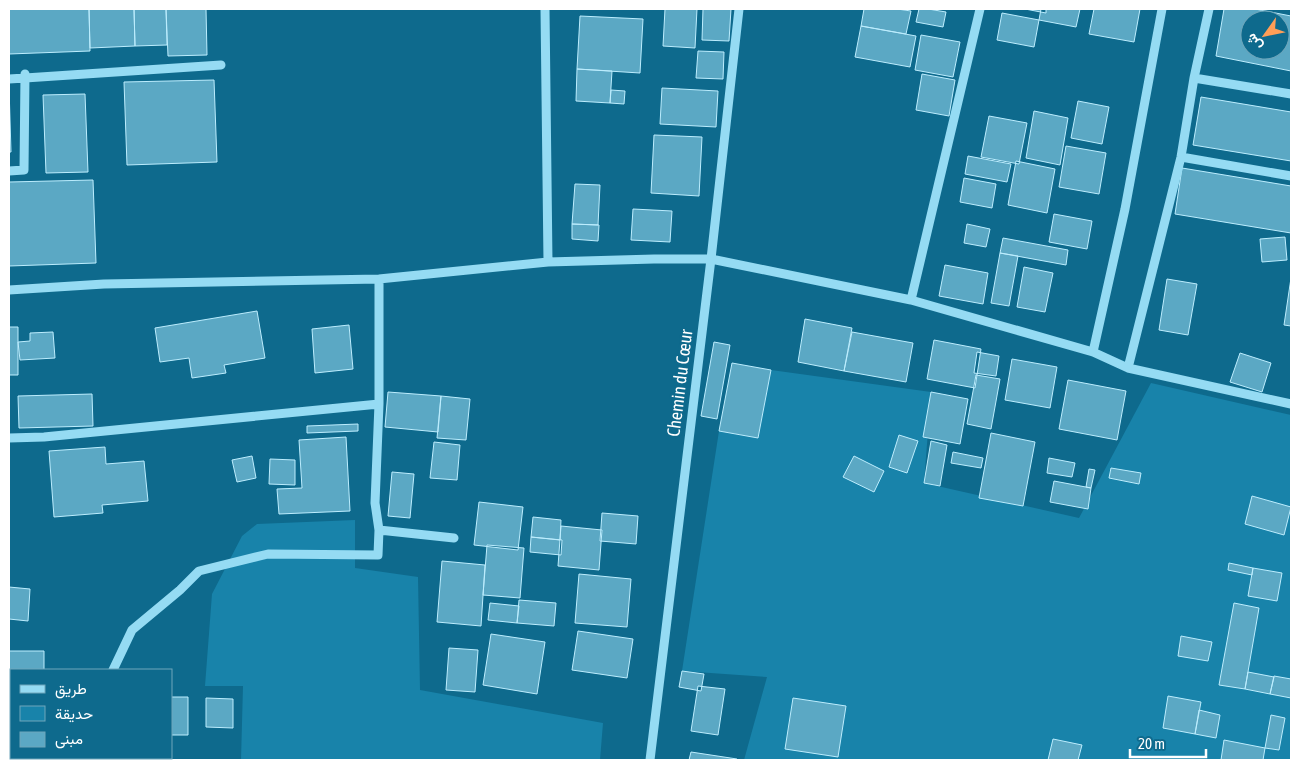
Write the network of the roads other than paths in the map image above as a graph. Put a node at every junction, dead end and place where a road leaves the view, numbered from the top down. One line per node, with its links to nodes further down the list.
1 (546, 9): 15 (street)
2 (739, 9): 14 (street, Chemin du Cœur)
3 (980, 9): 18 (street)
4 (1162, 9): 19 (street)
5 (1209, 9): 9 (street)
6 (221, 66): 7 (street)
7 (25, 76): 8 (street); 12 (street)
8 (9, 78)
9 (1194, 78): 10 (street); 11 (street)
10 (1291, 94)
11 (1181, 157): 13 (street); 20 (street)
12 (9, 171)
13 (1291, 176)
14 (711, 258): 15 (street); 18 (street); 27 (street, Chemin du Cœur)
15 (548, 262): 16 (street)
16 (379, 280): 17 (street); 21 (street)
17 (9, 290)
18 (911, 300): 19 (street)
19 (1093, 352): 20 (street)
20 (1128, 368): 22 (street)
21 (379, 404): 23 (street); 24 (street)
22 (1291, 404)
23 (9, 438)
24 (379, 530): 25 (street); 26 (street)
25 (454, 538)
26 (113, 669)
27 (650, 760)

